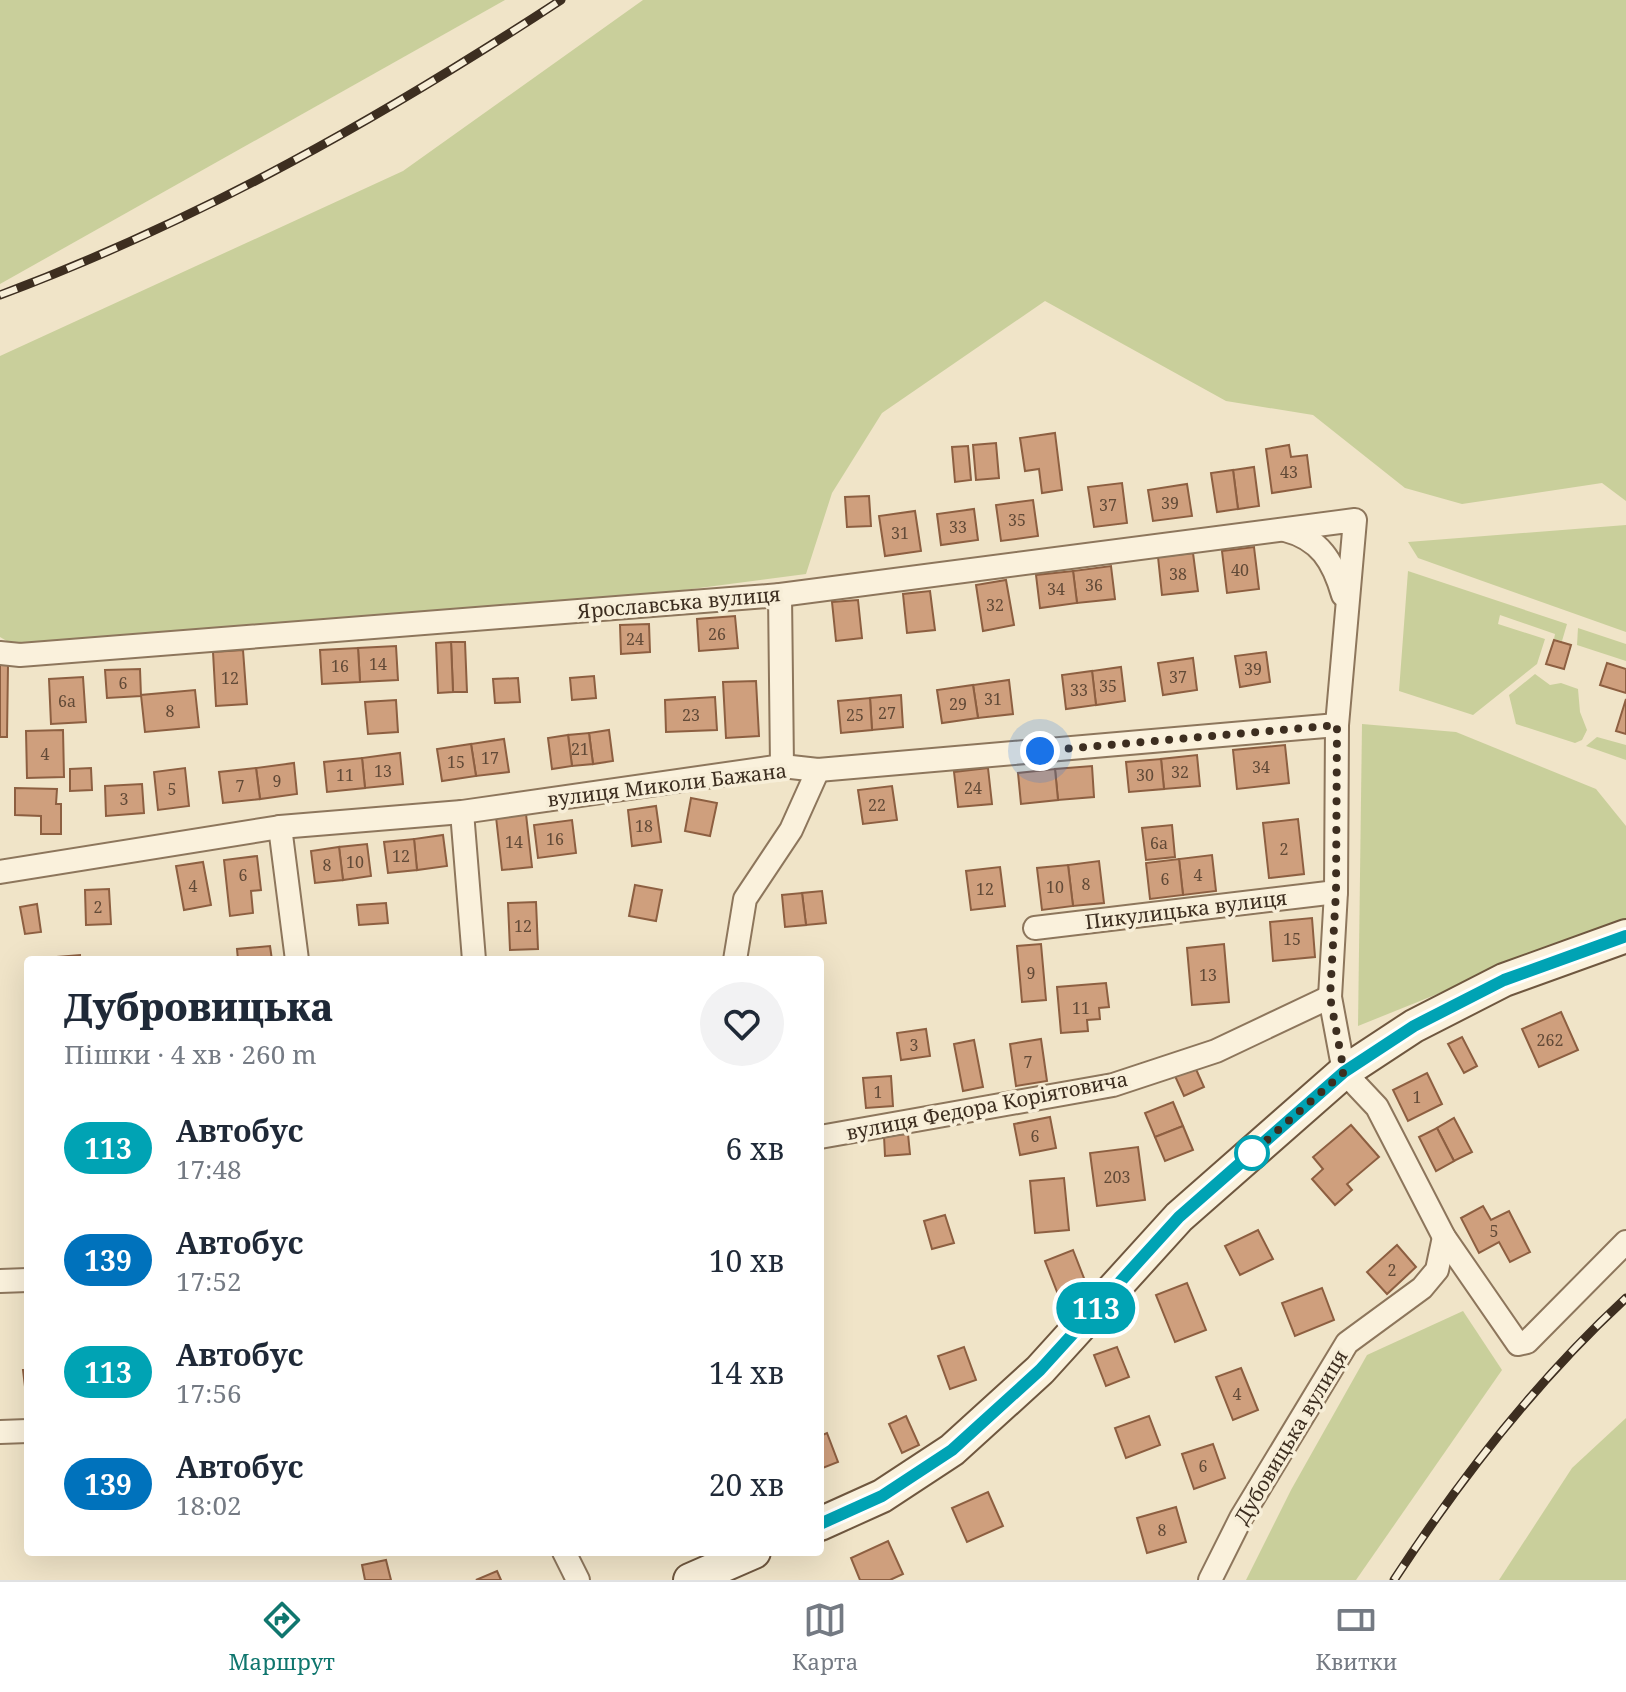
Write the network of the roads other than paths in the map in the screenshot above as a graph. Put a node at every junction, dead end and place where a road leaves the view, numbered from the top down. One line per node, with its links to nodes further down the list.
1 (1280, 529): 2 (street, Ярославська вулиця); 3 (street); 3 (street, Ярославська вулиця)
2 (780, 595): 4 (street, Ярославська вулиця); 6 (street)
3 (1346, 606): 5 (street)
4 (0, 653)
5 (1337, 725): 7 (street, вулиця Миколи Бажана); 11 (street)
6 (782, 766): 7 (street, вулиця Миколи Бажана); 8 (street, вулиця Миколи Бажана)
7 (818, 770): 16 (street)
8 (462, 812): 9 (street, вулиця Миколи Бажана); 15 (street)
9 (280, 827): 10 (street, вулиця Миколи Бажана); 14 (street)
10 (0, 872)
11 (1336, 892): 12 (street, Пикулицька вулиця); 17 (street)
12 (1035, 928)
13 (1626, 936): 18 (main road)
14 (296, 956)
15 (474, 956)
16 (736, 956)
17 (1330, 997): 18 (street); 19 (street, вулиця Федора Коріятовича)
18 (1344, 1072): 20 (street); 26 (main road)
19 (824, 1136)
20 (1444, 1237): 21 (street); 31 (street, Дубовицька вулиця)
21 (1626, 1242)
22 (24, 1280): 23 (street)
23 (0, 1281)
24 (24, 1431): 25 (street)
25 (0, 1432)
26 (824, 1522)
27 (566, 1556): 30 (street)
28 (745, 1556): 29 (main road)
29 (695, 1579)
30 (578, 1580)
31 (1210, 1580)

